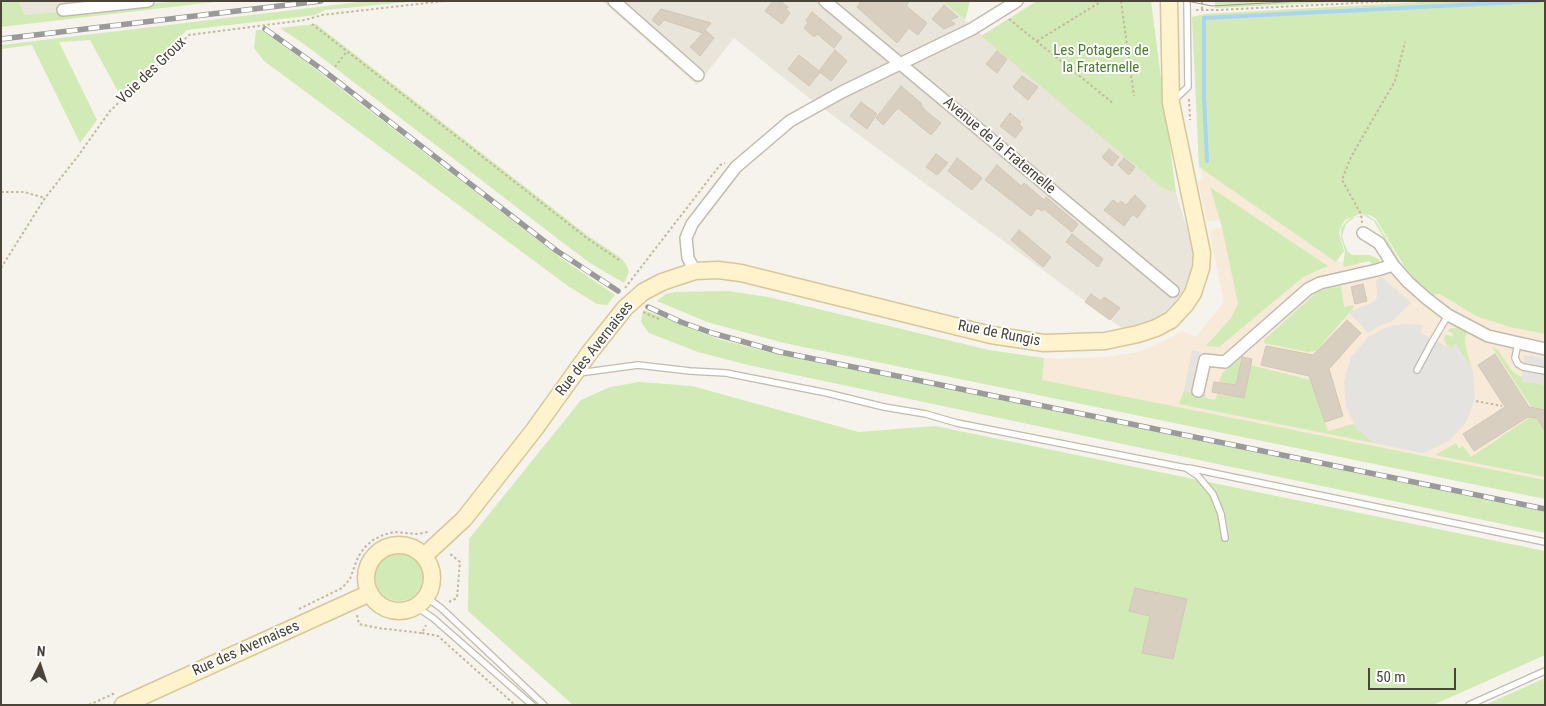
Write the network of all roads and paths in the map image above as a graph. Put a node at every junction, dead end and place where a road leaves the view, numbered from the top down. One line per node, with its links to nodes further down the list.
1 (148, 1): 13 (street)
2 (444, 1): 28 (path, Voie des Groux)
3 (614, 1): 22 (street)
4 (824, 1): 20 (street, Avenue de la Fraternelle)
5 (1017, 1): 20 (street)
6 (1102, 1): 17 (path)
7 (1120, 1): 23 (path)
8 (1169, 1): 24 (main road, Rue de Rungis)
9 (1187, 1): 14 (lane)
10 (1202, 1): 12 (path)
11 (1395, 1): 12 (path)
12 (1202, 9): 14 (path)
13 (63, 10)
14 (1186, 10): 24 (lane)
15 (1007, 17): 17 (path)
16 (312, 24): 19 (path)
17 (1037, 41): 25 (path)
18 (1404, 42): 29 (path)
19 (348, 51): 21 (path); 30 (path)
20 (900, 65): 26 (street); 35 (street, Avenue de la Fraternelle)
21 (335, 67)
22 (698, 75)
23 (1134, 96)
24 (1171, 103): 33 (main road, Rue de Rungis)
25 (1114, 104)
26 (736, 166): 33 (street); 34 (path)
27 (1, 192): 28 (path)
28 (45, 198): 32 (path, Voie des Groux)
29 (1363, 233): 31 (street)
30 (619, 260)
31 (1393, 265): 37 (street); 44 (street)
32 (1, 268)
33 (695, 271): 43 (main road, Rue des Avernaises)
34 (623, 290)
35 (1173, 291)
36 (643, 312): 38 (path)
37 (1448, 315): 39 (street); 41 (lane)
38 (659, 318)
39 (1518, 343): 40 (street); 42 (lane)
40 (1545, 350)
41 (1417, 370)
42 (1545, 371)
43 (574, 374): 47 (lane); 51 (main road, Rue des Avernaises)
44 (1198, 391)
45 (1476, 401): 46 (path)
46 (1502, 406)
47 (1186, 468): 49 (lane); 50 (lane)
48 (429, 532): 54 (path)
49 (1225, 538)
50 (1545, 542)
51 (424, 556): 52 (main road); 53 (main road)
52 (370, 593): 53 (main road); 57 (main road, Rue des Avernaises)
53 (420, 602): 60 (lane); 61 (lane)
54 (291, 612)
55 (422, 633): 59 (path)
56 (1545, 671): 62 (lane)
57 (119, 699): 58 (path)
58 (89, 705)
59 (515, 705)
60 (532, 705)
61 (544, 705)
62 (1469, 705)

